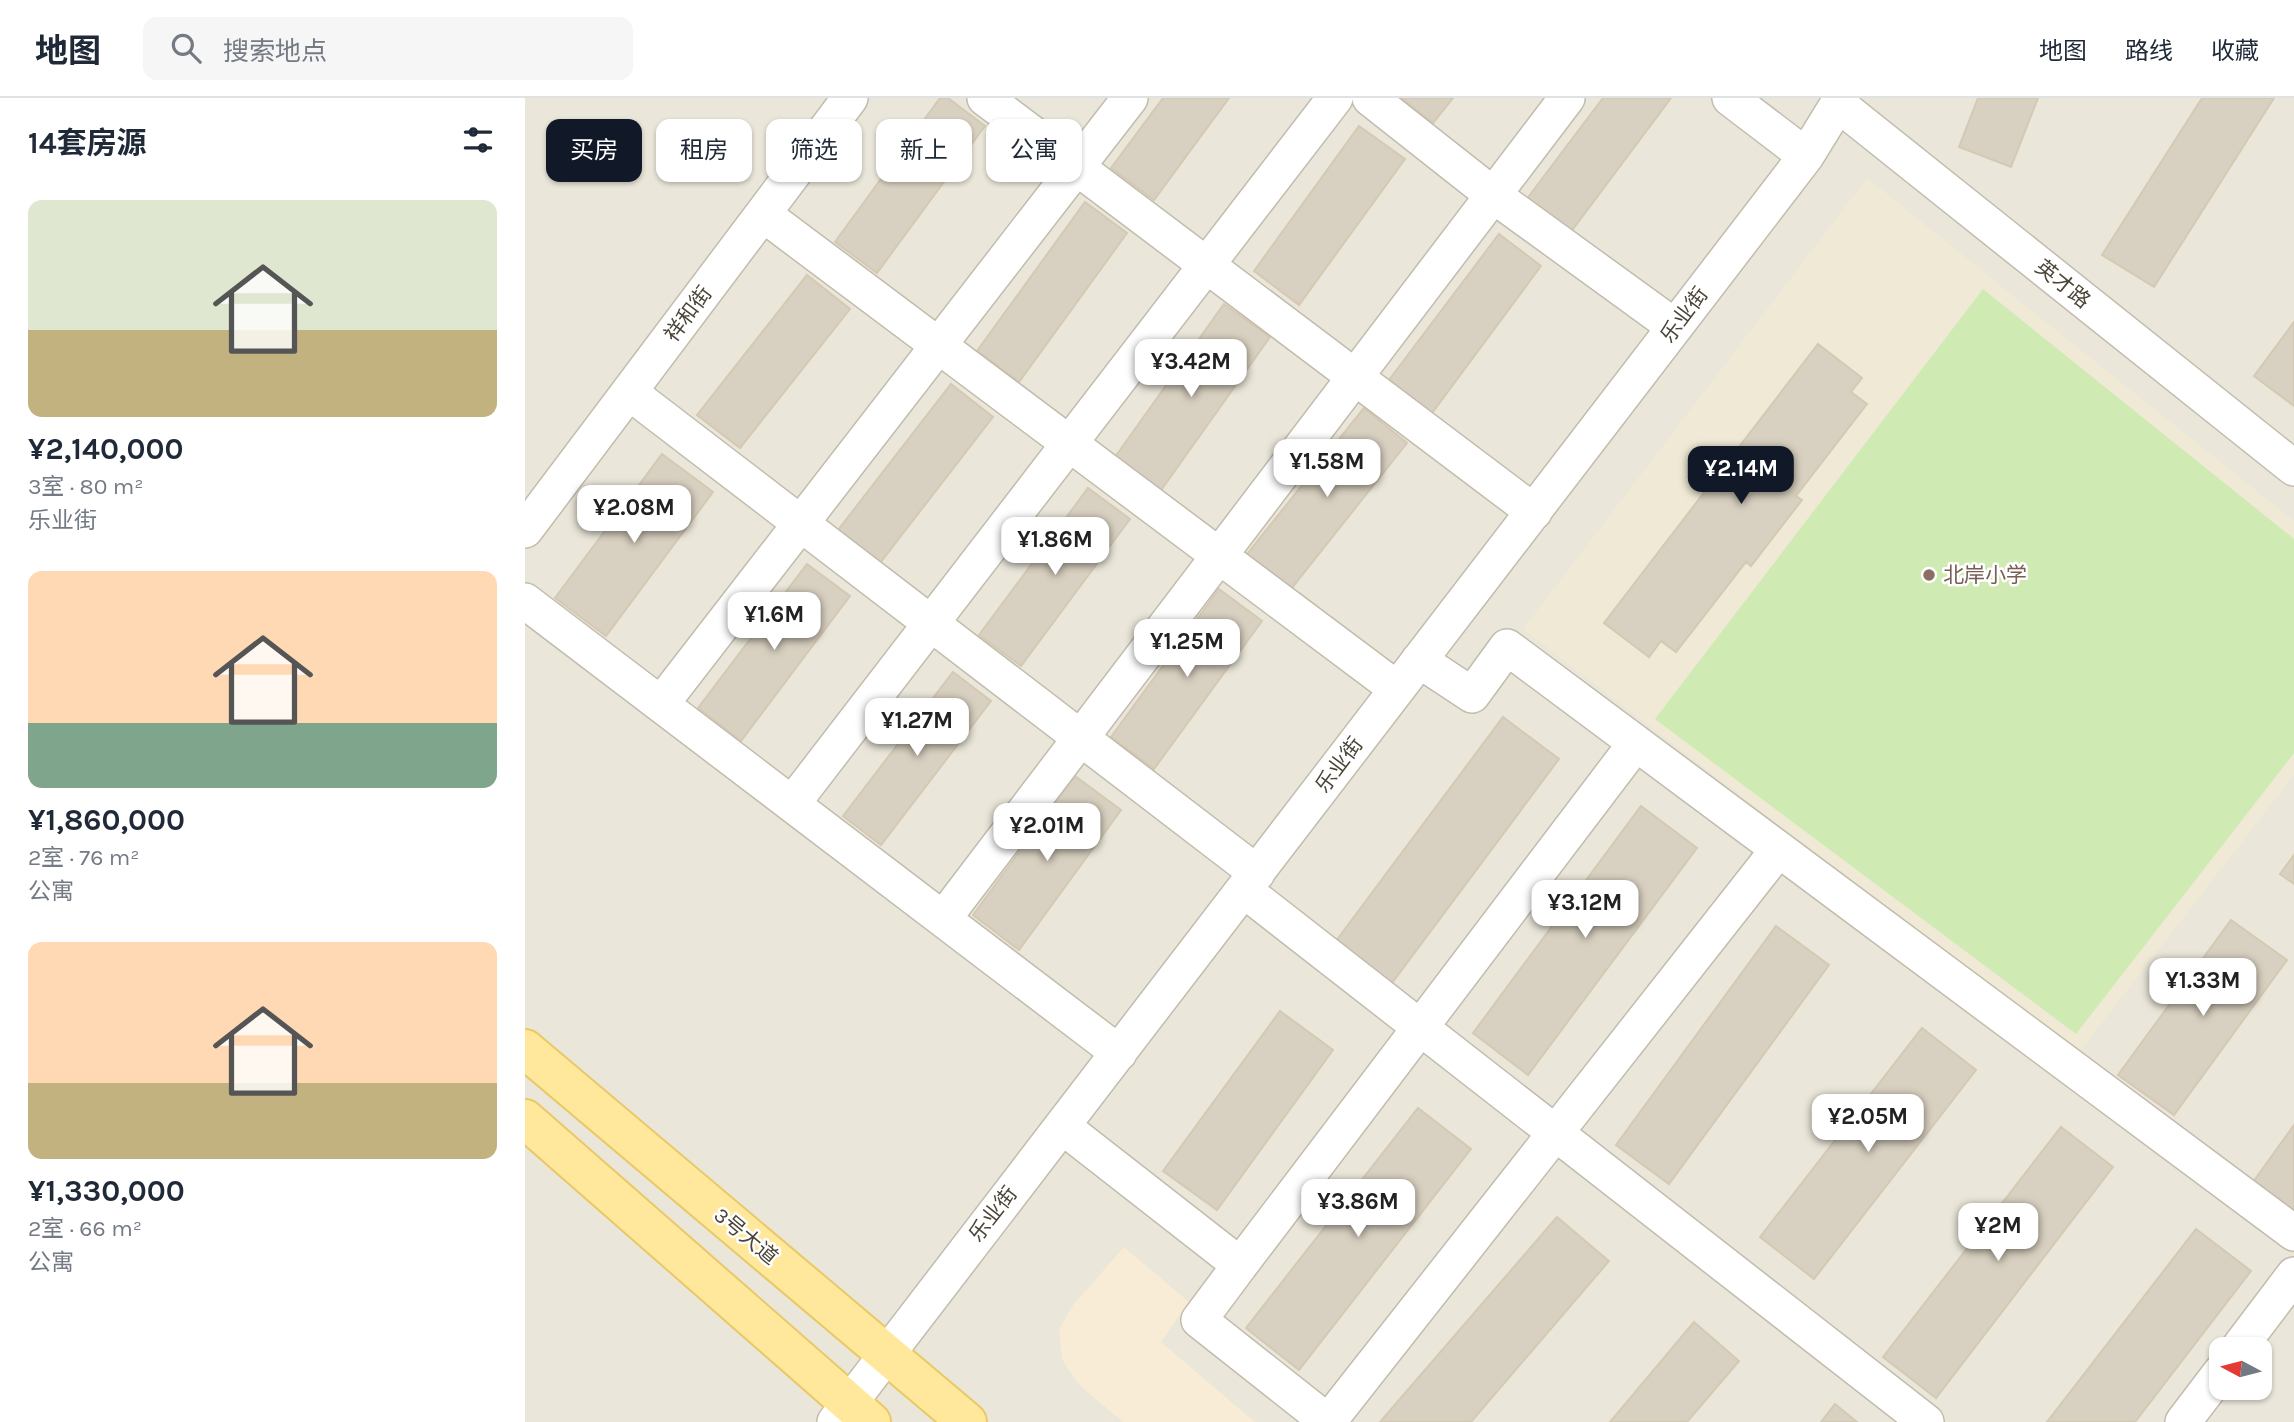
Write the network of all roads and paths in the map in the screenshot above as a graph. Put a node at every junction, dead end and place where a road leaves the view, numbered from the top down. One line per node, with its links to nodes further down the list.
1 (850, 98): 15 (street, 祥和街)
2 (985, 98): 9 (street)
3 (1130, 98): 11 (street)
4 (1335, 98): 16 (street)
5 (1370, 98): 14 (street)
6 (1567, 98): 14 (street)
7 (1730, 98): 10 (street)
8 (1840, 101): 10 (street, 乐业街); 22 (street, 英才路)
9 (1013, 119)
10 (1806, 156): 17 (street, 乐业街)
11 (1082, 160)
12 (1082, 171): 16 (street)
13 (1065, 182): 18 (street)
14 (1493, 195): 17 (street); 19 (street)
15 (763, 214): 18 (street); 20 (street, 祥和街)
16 (1207, 265): 19 (street); 21 (street)
17 (1675, 327): 23 (street, 乐业街)
18 (939, 346): 21 (street); 24 (street)
19 (1355, 377): 23 (street); 26 (street)
20 (629, 392): 24 (street); 25 (street, 祥和街)
21 (1069, 444): 26 (street); 28 (street)
22 (2294, 468)
23 (1534, 512): 29 (street, 乐业街)
24 (800, 523): 28 (street); 31 (street)
25 (525, 530)
26 (1219, 556): 30 (street); 32 (street)
27 (525, 601): 31 (street)
28 (932, 624): 32 (street); 34 (street)
29 (1419, 660): 30 (street, 乐业街); 33 (street)
30 (1397, 689): 36 (street, 乐业街)
31 (661, 704): 34 (street)
32 (1081, 738): 36 (street); 37 (street)
33 (1636, 743): 35 (street); 38 (street)
34 (792, 804): 37 (street)
35 (1779, 850): 43 (street); 44 (street)
36 (1250, 881): 38 (street); 40 (street, 乐业街)
37 (943, 919): 40 (street)
38 (1420, 1027): 43 (street); 45 (street)
39 (525, 1049): 48 (main road, 3号大道)
40 (1119, 1053): 42 (street, 乐业街)
41 (525, 1119): 50 (main road)
42 (1062, 1126): 45 (street); 48 (street, 乐业街)
43 (1553, 1132): 52 (street); 53 (street)
44 (2294, 1233)
45 (1240, 1265): 52 (street)
46 (2294, 1275): 47 (street)
47 (2247, 1337)
48 (885, 1353): 50 (street, 乐业街); 51 (main road, 3号大道)
49 (2209, 1388): 54 (street)
50 (852, 1416)
51 (967, 1422)
52 (1328, 1422)
53 (1926, 1422)
54 (2183, 1422)

